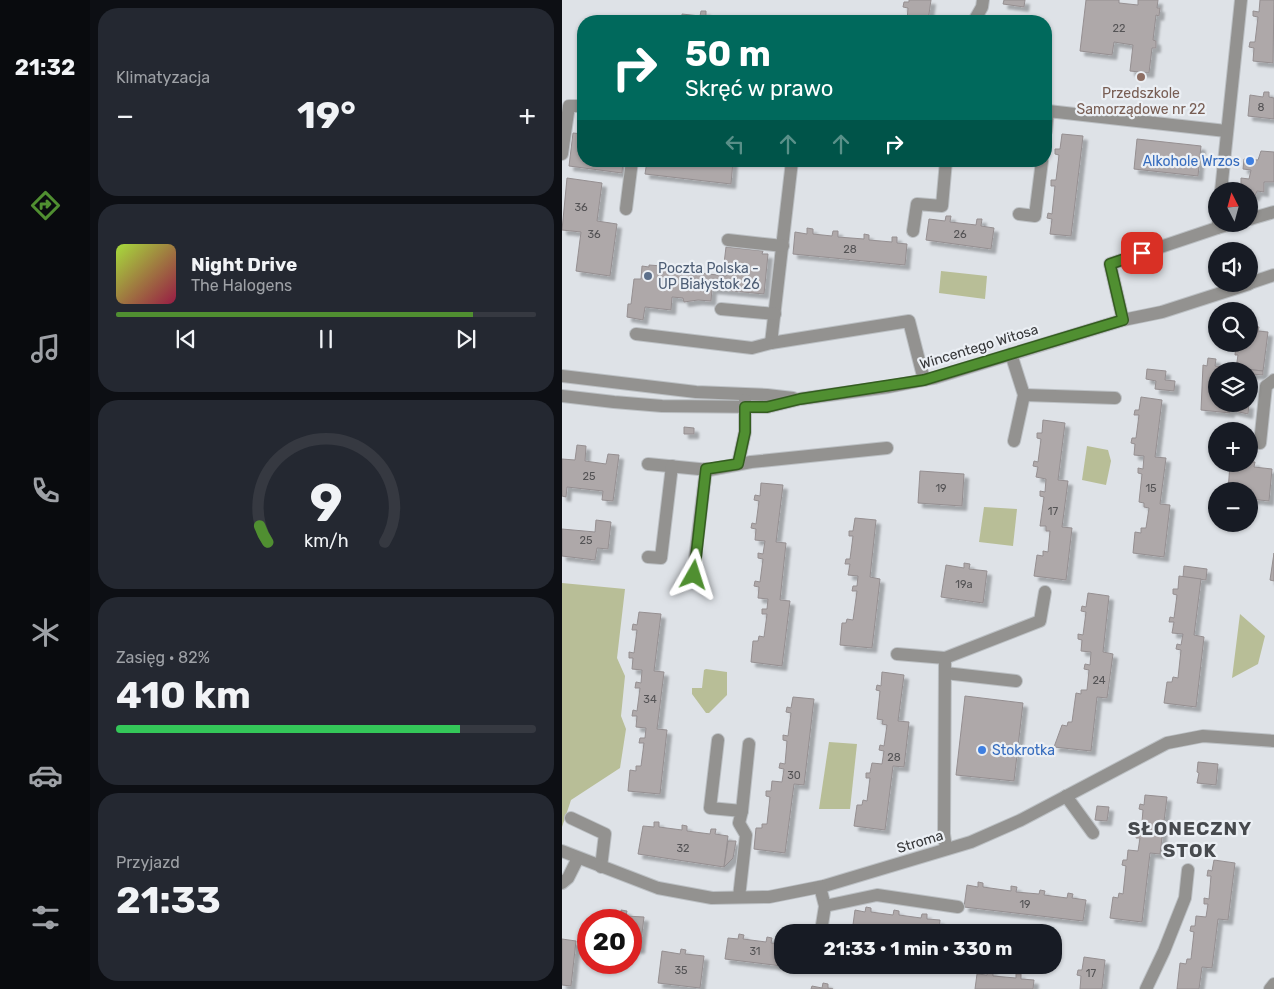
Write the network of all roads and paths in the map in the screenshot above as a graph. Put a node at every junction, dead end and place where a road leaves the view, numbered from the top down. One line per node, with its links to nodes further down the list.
1 (983, 0): 3 (street)
2 (1241, 0): 6 (street)
3 (977, 15)
4 (577, 106): 7 (street)
5 (1052, 111): 6 (street)
6 (1226, 131): 12 (street)
7 (562, 154)
8 (631, 167): 13 (street)
9 (791, 167): 20 (street)
10 (945, 167): 18 (street)
11 (1041, 167): 15 (street)
12 (1222, 182)
13 (626, 209)
14 (1274, 212): 16 (street)
15 (1018, 214)
16 (1258, 216)
17 (1208, 229): 26 (street)
18 (913, 231)
19 (728, 240): 20 (street)
20 (783, 246): 25 (street)
21 (1274, 275): 22 (street, Wincentego Witosa)
22 (1258, 281)
23 (1224, 292): 26 (street, Wincentego Witosa)
24 (721, 309): 25 (street)
25 (775, 314): 28 (street)
26 (1123, 320): 29 (street, Wincentego Witosa)
27 (636, 334): 28 (street)
28 (771, 343): 31 (street)
29 (1011, 354): 31 (street, Wincentego Witosa); 34 (street)
30 (562, 376): 37 (street, Wincentego Witosa)
31 (924, 380): 37 (street, Wincentego Witosa)
32 (1274, 380): 33 (street)
33 (1269, 392): 39 (street)
34 (1024, 395): 36 (street); 38 (street)
35 (562, 396): 37 (street, Wincentego Witosa)
36 (1115, 398)
37 (745, 401): 42 (street)
38 (1014, 441)
39 (1260, 443)
40 (887, 448): 42 (street)
41 (648, 464): 43 (street)
42 (738, 464): 44 (street)
43 (672, 466): 44 (street); 45 (street)
44 (706, 469): 46 (street)
45 (648, 557)
46 (694, 575)
47 (1045, 592): 49 (street)
48 (897, 654): 49 (street)
49 (945, 658): 50 (street)
50 (945, 673): 51 (street); 59 (street)
51 (1016, 681)
52 (718, 740): 56 (street)
53 (1274, 741): 55 (street, Stroma)
54 (749, 744): 56 (street)
55 (1066, 796): 58 (street); 59 (street, Stroma)
56 (742, 811): 66 (street)
57 (571, 818): 62 (street)
58 (1093, 833)
59 (946, 850): 65 (street, Stroma)
60 (562, 851): 61 (street, Stroma)
61 (578, 858): 62 (street, Stroma); 64 (street)
62 (601, 867): 66 (street, Stroma)
63 (1188, 870): 71 (street)
64 (562, 883)
65 (820, 887): 66 (street, Stroma); 67 (street)
66 (740, 897)
67 (825, 906): 68 (street); 69 (street)
68 (958, 907)
69 (822, 924)
70 (1274, 984): 72 (street)
71 (1146, 989)
72 (1270, 989)

